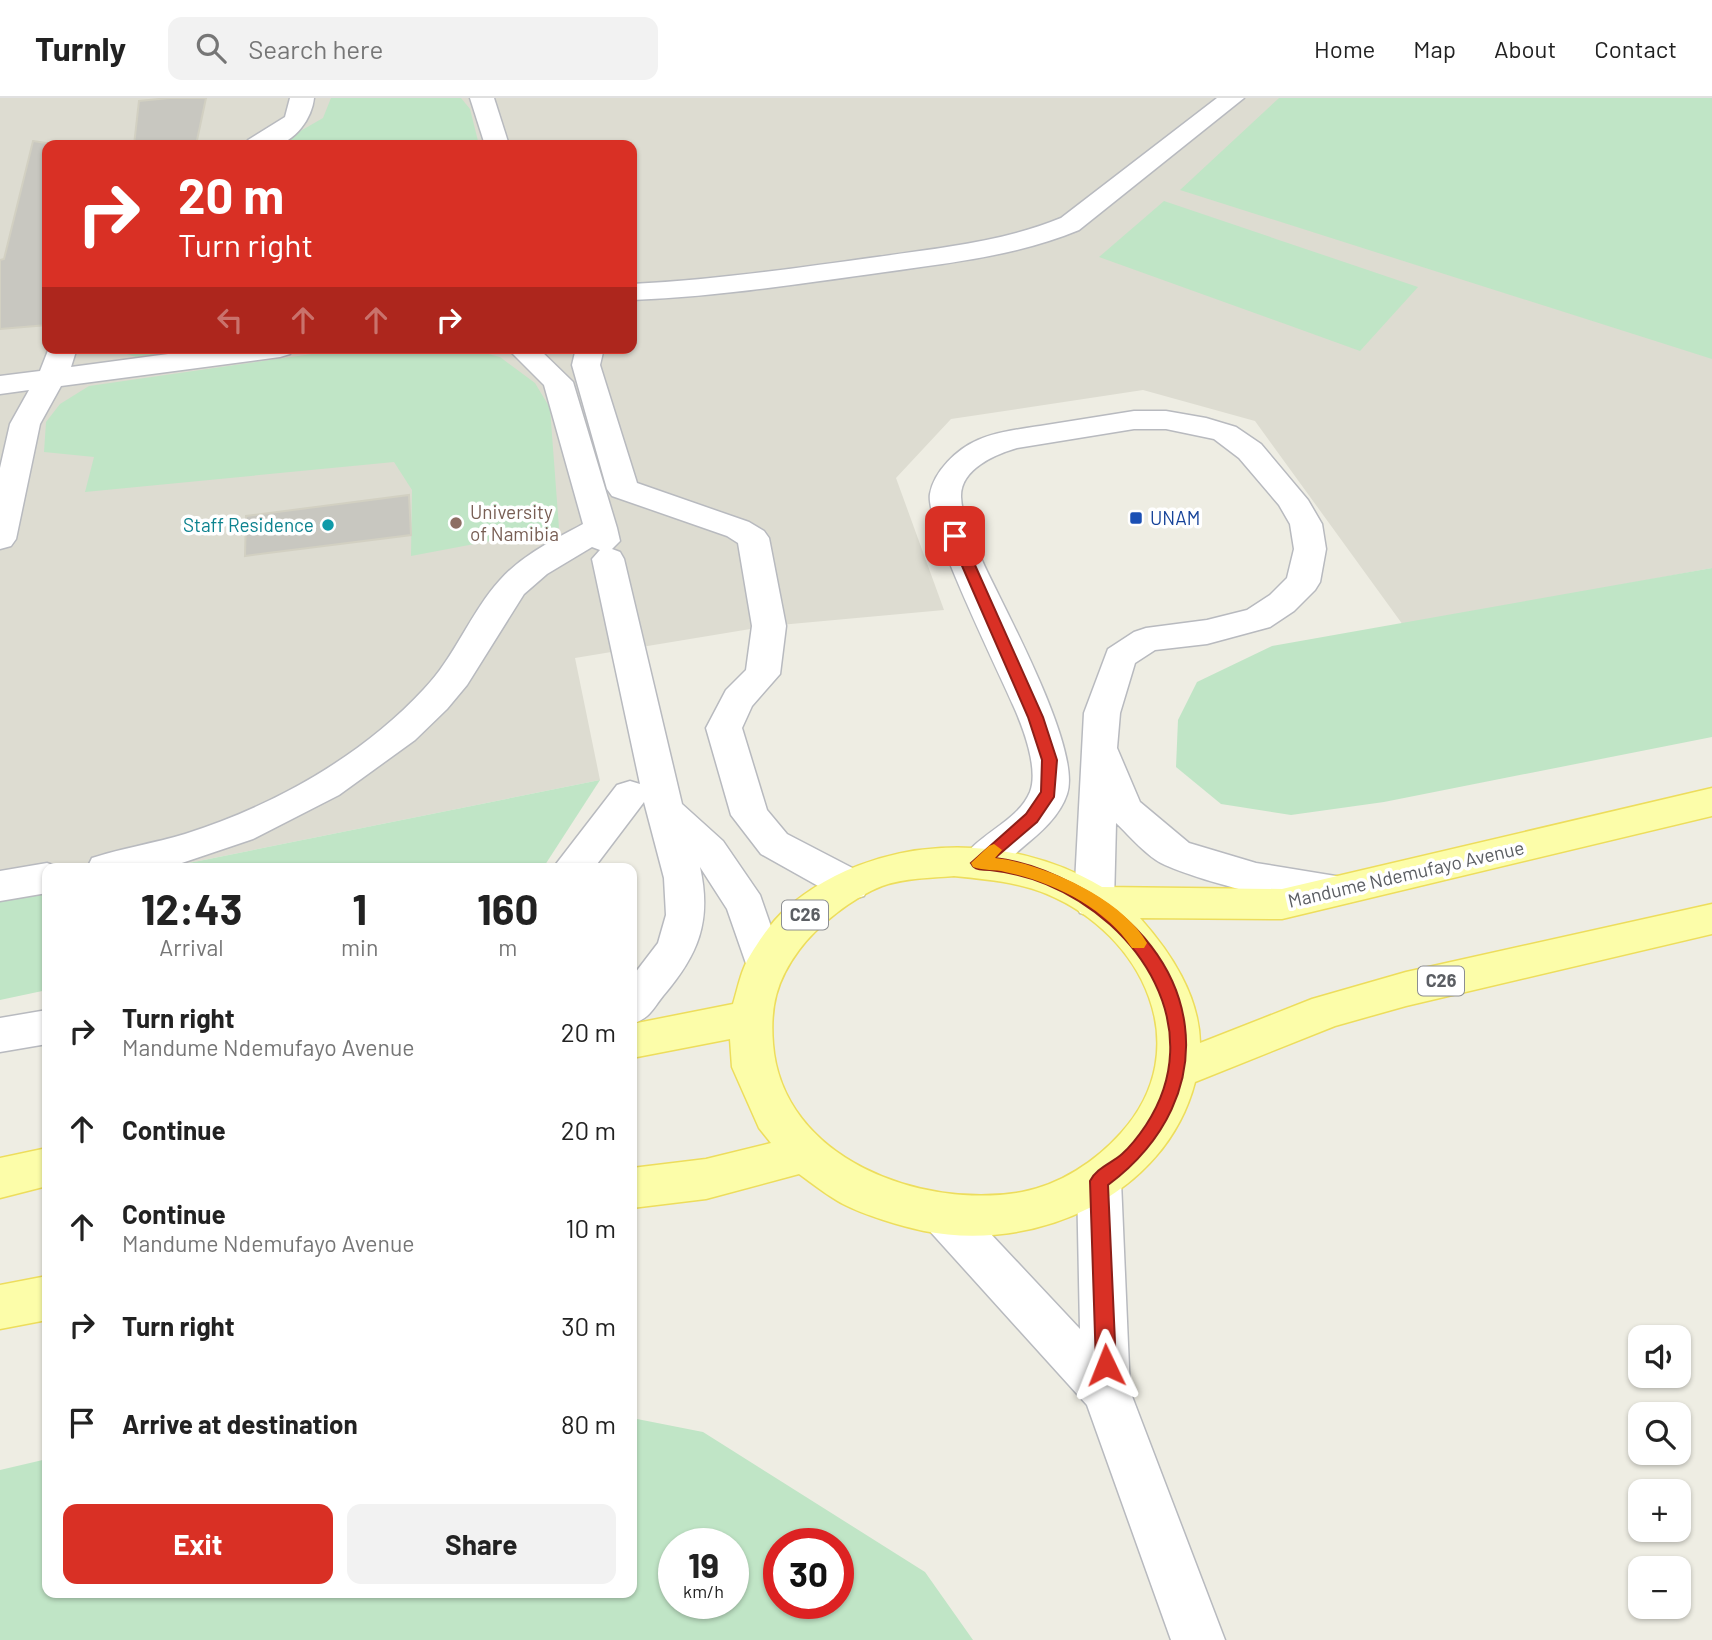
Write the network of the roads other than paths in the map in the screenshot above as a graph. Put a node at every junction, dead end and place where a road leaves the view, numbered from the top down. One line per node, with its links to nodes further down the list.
1 (302, 98): 4 (street)
2 (482, 98): 5 (street)
3 (1232, 98): 6 (street)
4 (267, 140)
5 (495, 140)
6 (711, 288): 7 (street); 8 (street)
7 (637, 292)
8 (637, 312)
9 (62, 354): 13 (street)
10 (235, 354): 13 (street)
11 (528, 354): 16 (street)
12 (589, 354): 25 (street)
13 (50, 379): 14 (street); 15 (street)
14 (0, 386)
15 (0, 539)
16 (604, 543): 20 (street); 21 (street)
17 (1099, 748): 23 (street); 27 (street); 28 (street)
18 (630, 795): 22 (street)
19 (1712, 802): 27 (main road, Mandume Ndemufayo Avenue / C26)
20 (666, 811): 30 (street); 31 (street)
21 (137, 863)
22 (576, 863)
23 (979, 863): 25 (main road, Mandume Ndemufayo Avenue / C26); 28 (main road, Mandume Ndemufayo Avenue / C26)
24 (42, 879): 26 (street)
25 (850, 885): 30 (main road, Mandume Ndemufayo Avenue / C26)
26 (0, 886)
27 (1340, 890): 28 (main road, Mandume Ndemufayo Avenue / C26)
28 (1094, 902): 36 (main road, Mandume Ndemufayo Avenue / C26)
29 (1712, 919): 36 (main road, C26)
30 (764, 964): 32 (main road, Mandume Ndemufayo Avenue / C26)
31 (637, 1001)
32 (748, 1018): 35 (main road); 37 (main road, Mandume Ndemufayo Avenue / C26)
33 (42, 1028): 34 (street)
34 (0, 1035)
35 (637, 1040)
36 (1178, 1070): 40 (main road)
37 (806, 1153): 41 (main road); 42 (main road, Mandume Ndemufayo Avenue)
38 (42, 1168): 39 (main road)
39 (0, 1178)
40 (1099, 1181): 42 (main road); 45 (street)
41 (637, 1187)
42 (922, 1210): 45 (street)
43 (42, 1299): 44 (main road)
44 (0, 1307)
45 (1107, 1391): 46 (street)
46 (1198, 1640)

